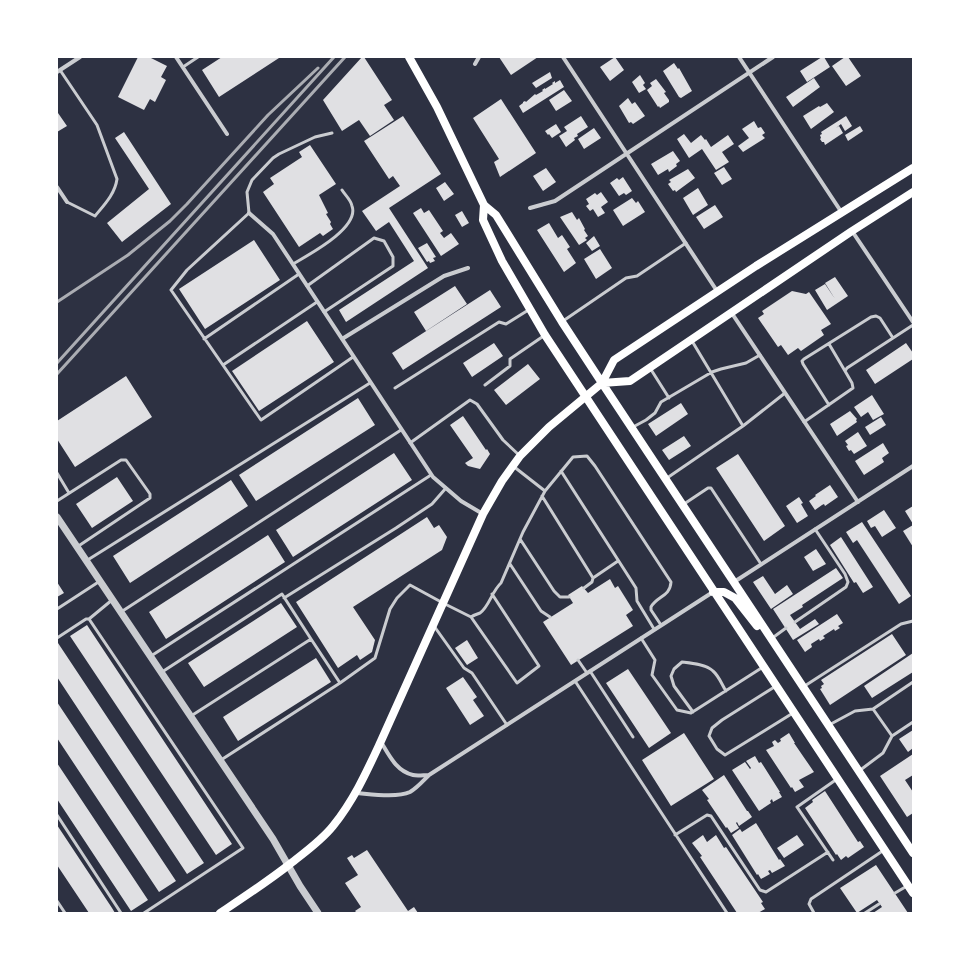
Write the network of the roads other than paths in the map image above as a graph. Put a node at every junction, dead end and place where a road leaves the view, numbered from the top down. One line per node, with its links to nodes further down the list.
1 (176, 57): 10 (street)
2 (198, 57): 10 (lane)
3 (409, 57): 21 (main road)
4 (479, 57): 9 (street)
5 (563, 57): 15 (street)
6 (739, 57): 12 (street)
7 (773, 57): 12 (street)
8 (78, 58): 11 (street)
9 (475, 64)
10 (183, 67): 14 (street)
11 (58, 71): 20 (lane)
12 (749, 72): 15 (street); 24 (street)
13 (332, 133): 23 (lane)
14 (227, 134)
15 (627, 153): 22 (street); 26 (street)
16 (913, 168): 24 (main road)
17 (57, 187): 20 (street)
18 (342, 190): 27 (lane)
19 (913, 192): 25 (main road)
20 (66, 202)
21 (484, 205): 33 (main road); 36 (main road)
22 (530, 208)
23 (250, 213): 27 (street); 40 (lane)
24 (842, 213): 31 (main road)
25 (852, 230): 35 (main road); 37 (street)
26 (686, 243): 31 (street); 36 (lane)
27 (293, 264): 29 (street)
28 (468, 268): 41 (street)
29 (299, 274): 30 (street); 40 (lane)
30 (307, 286): 32 (street); 34 (lane)
31 (717, 291): 51 (main road)
32 (317, 302): 34 (street); 46 (lane)
33 (530, 309): 38 (main road); 53 (lane)
34 (324, 312): 41 (street)
35 (731, 312): 42 (main road); 44 (street)
36 (562, 322): 51 (main road)
37 (913, 323): 39 (lane)
38 (545, 335): 52 (lane); 55 (main road)
39 (893, 338): 43 (lane); 48 (lane)
40 (204, 339): 46 (lane)
41 (342, 339): 45 (street)
42 (691, 340): 47 (main road); 49 (lane)
43 (829, 344): 48 (lane); 57 (lane)
44 (760, 355): 49 (lane); 54 (street)
45 (353, 357): 46 (lane); 50 (street)
46 (222, 364)
47 (650, 368): 51 (main road); 56 (lane)
48 (845, 371): 57 (lane)
49 (712, 372): 56 (lane); 59 (lane)
50 (370, 383): 61 (street); 83 (lane)
51 (602, 383): 55 (main road); 60 (main road)
52 (485, 385)
53 (395, 388)
54 (785, 393): 58 (street); 59 (lane)
55 (584, 397): 63 (main road); 90 (main road)
56 (669, 398): 60 (lane)
57 (829, 405): 58 (lane)
58 (804, 422): 75 (street)
59 (743, 426): 69 (lane)
60 (632, 428): 69 (main road)
61 (401, 430): 62 (street); 97 (lane)
62 (410, 444): 63 (lane); 68 (street)
63 (520, 456): 64 (main road)
64 (513, 466): 71 (lane); 77 (main road)
65 (913, 466): 75 (street)
66 (560, 471): 71 (lane); 82 (lane); 104 (lane)
67 (57, 473): 72 (lane)
68 (431, 475): 70 (street); 111 (lane)
69 (665, 479): 76 (main road)
70 (446, 488): 77 (street); 93 (lane)
71 (545, 491): 73 (lane)
72 (70, 493): 74 (lane); 81 (lane)
73 (542, 496): 80 (lane); 86 (lane)
74 (57, 501)
75 (858, 502): 79 (street)
76 (682, 505): 85 (lane); 88 (main road)
77 (483, 514): 95 (main road)
78 (57, 517): 81 (street)
79 (815, 529): 85 (street); 102 (lane)
80 (520, 539): 84 (lane); 92 (lane)
81 (77, 547): 83 (street)
82 (618, 560): 86 (lane); 106 (lane)
83 (86, 561): 87 (street)
84 (510, 564): 91 (lane); 99 (lane)
85 (761, 564): 88 (street)
86 (593, 578): 89 (lane)
87 (100, 581): 94 (street); 96 (lane)
88 (734, 582): 110 (main road)
89 (584, 588)
90 (713, 592): 104 (street); 113 (main road); 114 (main road)
91 (492, 594): 98 (lane); 98 (lane)
92 (569, 597)
93 (284, 598): 109 (lane); 115 (lane)
94 (113, 600): 97 (street); 100 (lane)
95 (443, 603): 98 (lane); 103 (main road); 119 (lane)
96 (57, 609)
97 (121, 612): 111 (street)
98 (471, 617)
99 (550, 617)
100 (89, 619): 107 (lane); 152 (lane)
101 (913, 621): 121 (lane)
102 (795, 622)
103 (433, 625): 128 (lane); 132 (main road)
104 (661, 625): 106 (street)
105 (786, 628): 110 (lane)
106 (654, 629): 108 (street)
107 (57, 638)
108 (641, 638): 116 (street); 124 (lane)
109 (311, 639): 119 (lane); 126 (lane)
110 (771, 639): 113 (main road)
111 (151, 656): 115 (street)
112 (578, 660): 116 (lane)
113 (786, 661): 121 (main road)
114 (763, 667): 120 (main road); 122 (lane)
115 (162, 672): 126 (street)
116 (588, 672): 117 (street); 131 (lane)
117 (575, 681): 128 (street); 139 (lane)
118 (913, 682): 123 (lane)
119 (340, 683): 133 (lane)
120 (776, 686): 125 (main road); 125 (lane)
121 (803, 687): 129 (main road)
122 (726, 691): 124 (lane); 124 (lane)
123 (874, 709): 129 (lane); 130 (lane)
124 (693, 712)
125 (793, 713): 136 (main road)
126 (191, 716): 133 (street)
127 (913, 722): 130 (lane)
128 (508, 725): 135 (street)
129 (828, 725): 134 (main road)
130 (892, 736): 134 (lane)
131 (633, 737)
132 (381, 741): 135 (street); 137 (main road)
133 (220, 760): 144 (street)
134 (859, 771): 142 (main road)
135 (429, 775): 137 (street)
136 (837, 779): 140 (main road); 141 (lane)
137 (356, 793): 144 (main road)
138 (57, 815): 151 (lane)
139 (676, 836): 141 (lane); 155 (lane)
140 (884, 850): 145 (main road); 156 (lane)
141 (828, 852): 143 (lane)
142 (913, 853)
143 (833, 860)
144 (288, 865): 153 (main road); 154 (street)
145 (908, 885): 146 (lane); 147 (main road)
146 (895, 893)
147 (913, 893)
148 (57, 901): 150 (lane)
149 (879, 904): 157 (lane)
150 (65, 913)
151 (121, 913)
152 (144, 913)
153 (220, 913)
154 (318, 913)
155 (727, 913)
156 (814, 913)
157 (864, 913)

